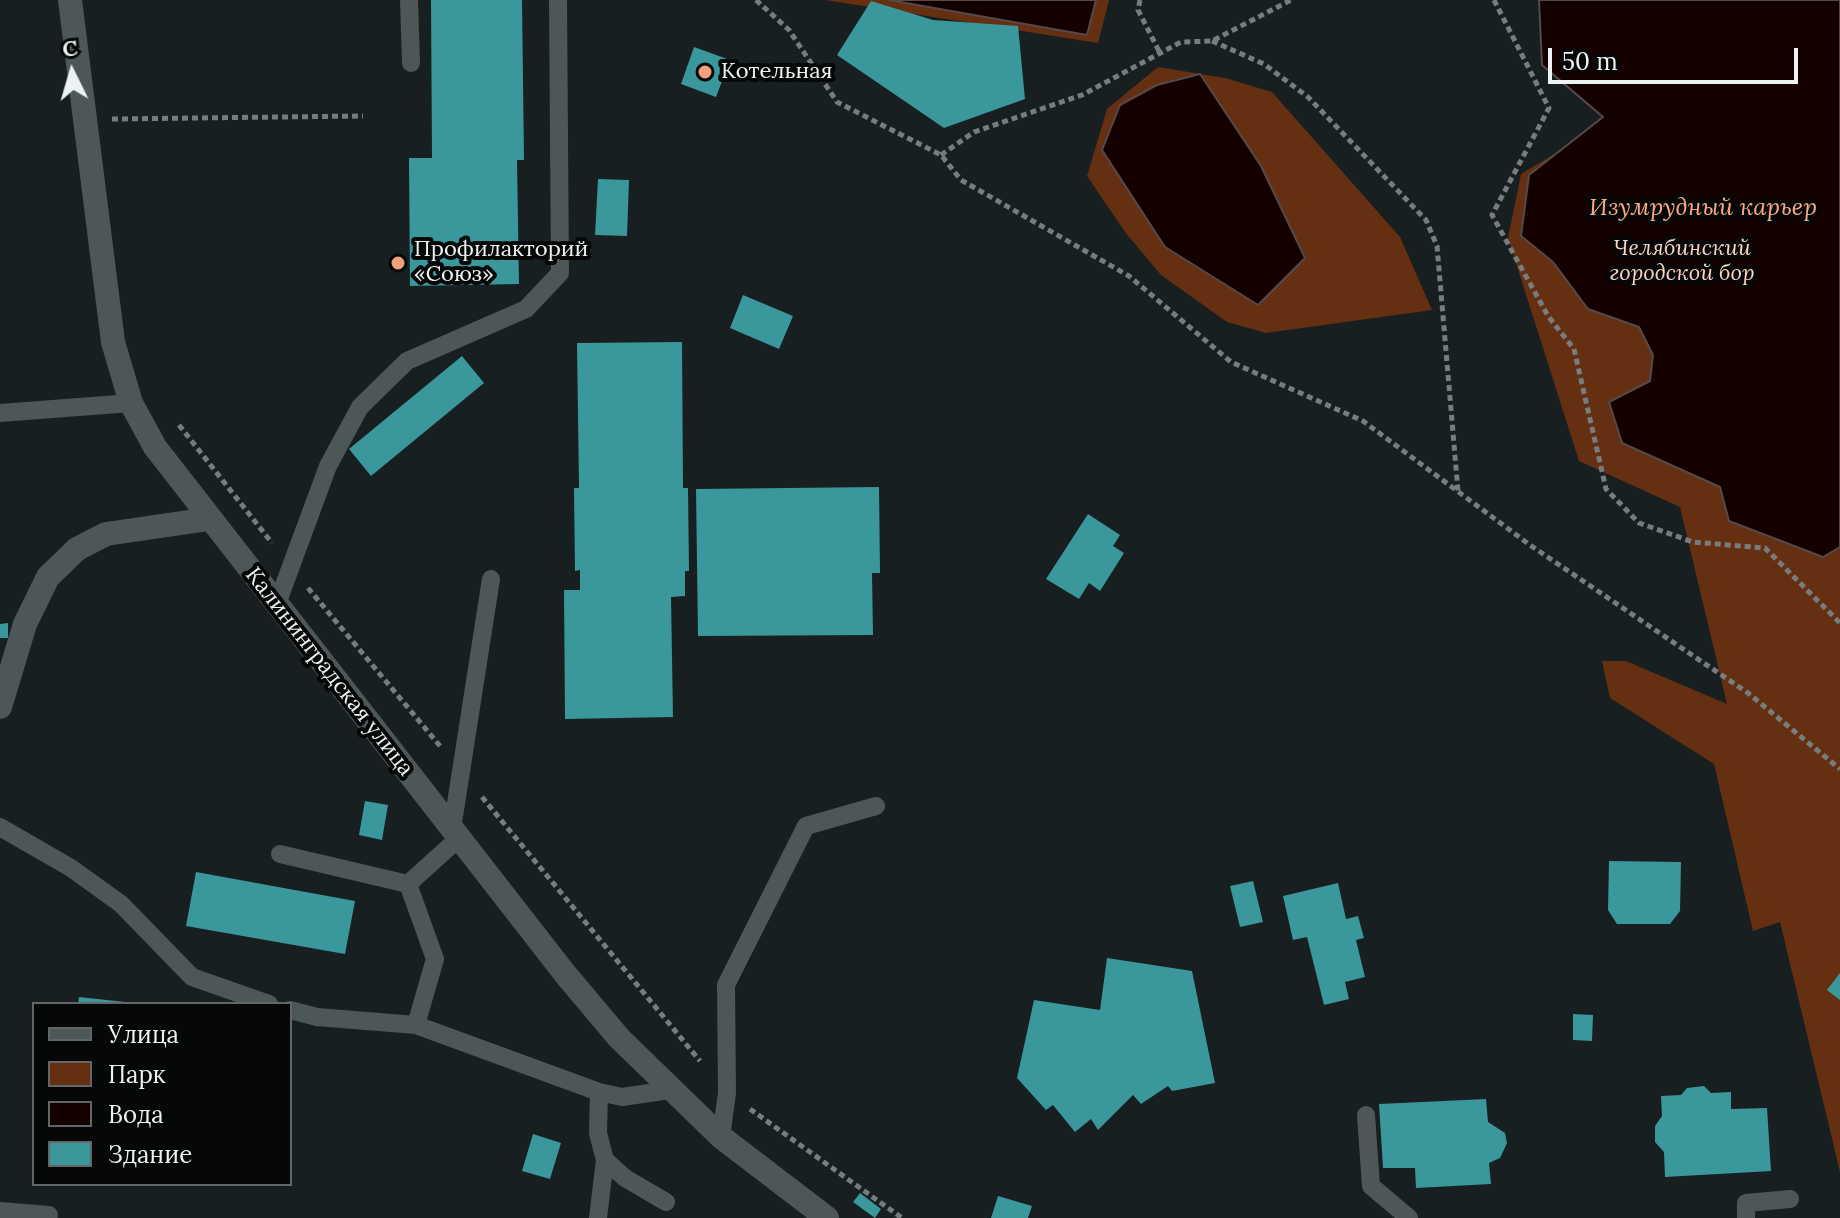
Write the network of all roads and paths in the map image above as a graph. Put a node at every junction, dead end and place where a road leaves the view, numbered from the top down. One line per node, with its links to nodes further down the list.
1 (70, 0): 12 (street, Калининградская улица)
2 (409, 0): 10 (lane)
3 (558, 0): 19 (lane)
4 (756, 0): 13 (path)
5 (1140, 0): 9 (path)
6 (1291, 0): 8 (path)
7 (1494, 0): 22 (path)
8 (1212, 41): 9 (path); 17 (path)
9 (1160, 53): 13 (path)
10 (411, 63)
11 (363, 116): 12 (path)
12 (83, 120): 14 (street, Калининградская улица)
13 (941, 155): 17 (path)
14 (131, 403): 15 (lane); 18 (street, Калининградская улица)
15 (0, 413)
16 (172, 417): 19 (path)
17 (1458, 492): 24 (path)
18 (209, 519): 21 (street, Калининградская улица); 23 (street)
19 (291, 567): 21 (lane); 25 (path)
20 (491, 579): 25 (lane)
21 (277, 604): 28 (street, Калининградская улица)
22 (1840, 623)
23 (0, 707)
24 (1840, 769)
25 (461, 772): 28 (lane); 36 (path)
26 (876, 806): 36 (lane)
27 (0, 827): 31 (lane)
28 (456, 834): 30 (lane); 34 (street, Калининградская улица)
29 (280, 854): 30 (lane)
30 (408, 884): 33 (lane)
31 (263, 1002)
32 (292, 1011): 33 (lane)
33 (416, 1025): 35 (lane)
34 (670, 1090): 35 (lane); 38 (street, Калининградская улица)
35 (599, 1092): 39 (lane)
36 (727, 1093): 38 (lane); 47 (path)
37 (1366, 1115): 48 (lane)
38 (721, 1137): 42 (street, Калининградская улица)
39 (605, 1160): 41 (lane); 45 (lane)
40 (1790, 1199): 49 (lane)
41 (666, 1202)
42 (797, 1210): 46 (street, Калининградская улица)
43 (0, 1211): 44 (lane)
44 (49, 1215)
45 (598, 1218)
46 (827, 1218)
47 (902, 1218)
48 (1409, 1218)
49 (1746, 1218)

